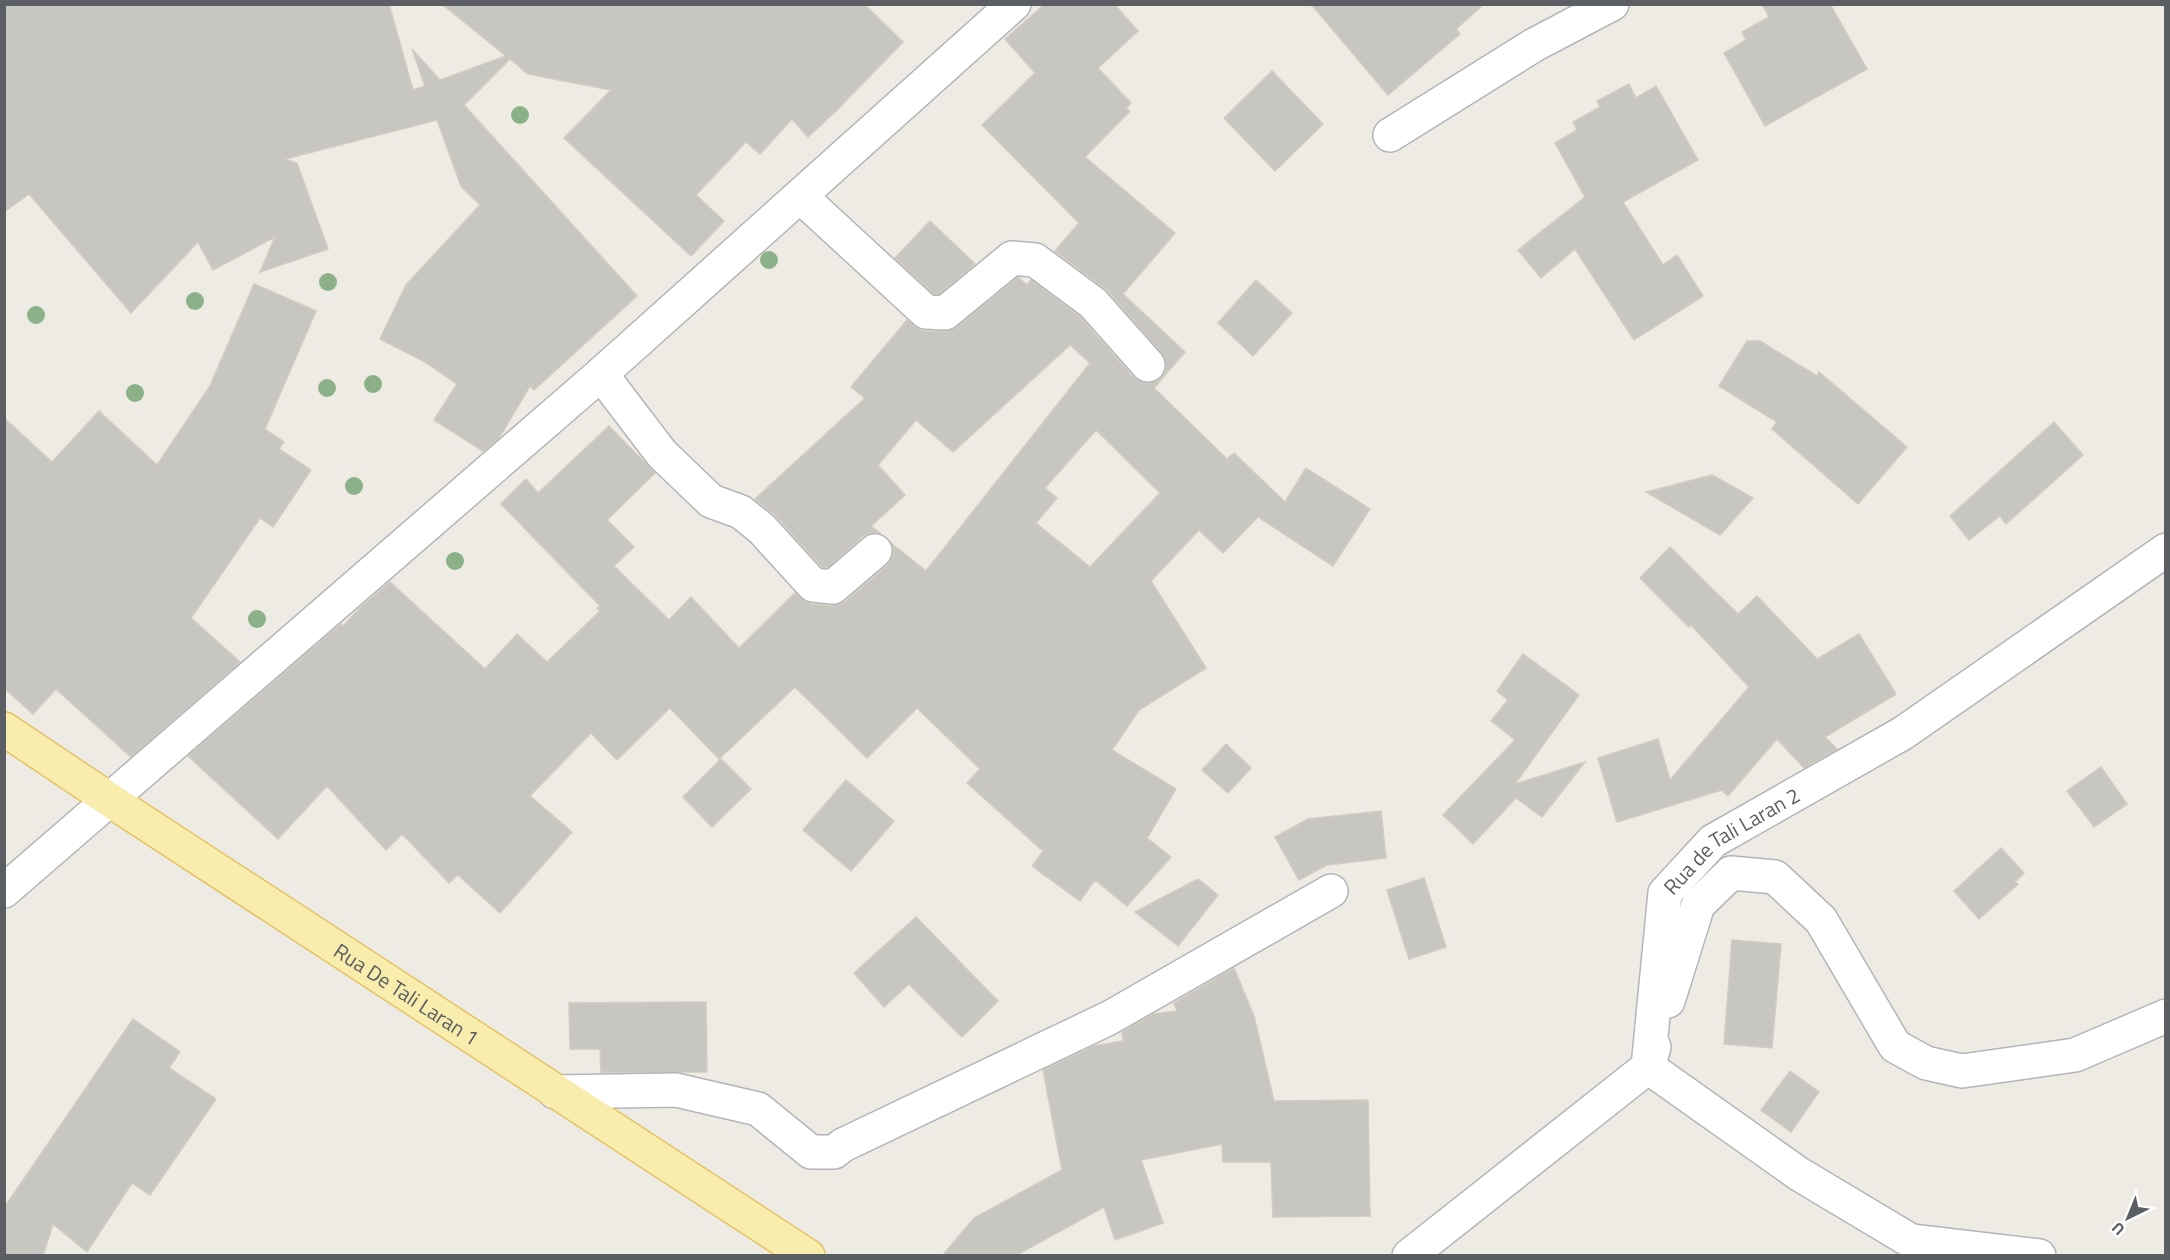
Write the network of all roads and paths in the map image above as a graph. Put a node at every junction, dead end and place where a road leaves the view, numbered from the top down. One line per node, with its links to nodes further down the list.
1 (1014, 4): 4 (street)
2 (1612, 4): 3 (street)
3 (1390, 135)
4 (800, 196): 5 (street); 6 (street)
5 (1148, 365)
6 (601, 374): 8 (street); 10 (street)
7 (2166, 550): 14 (street, Rua de Tali Laran 2)
8 (875, 551)
9 (4, 729): 10 (main road, Rua De Tali Laran 1)
10 (110, 800): 11 (street); 15 (main road, Rua De Tali Laran 1)
11 (4, 891)
12 (1331, 891): 15 (street)
13 (2166, 1016): 14 (street)
14 (1648, 1066): 17 (street); 18 (street)
15 (555, 1092): 16 (main road, Rua De Tali Laran 1)
16 (808, 1256)
17 (1408, 1256)
18 (2038, 1256)

